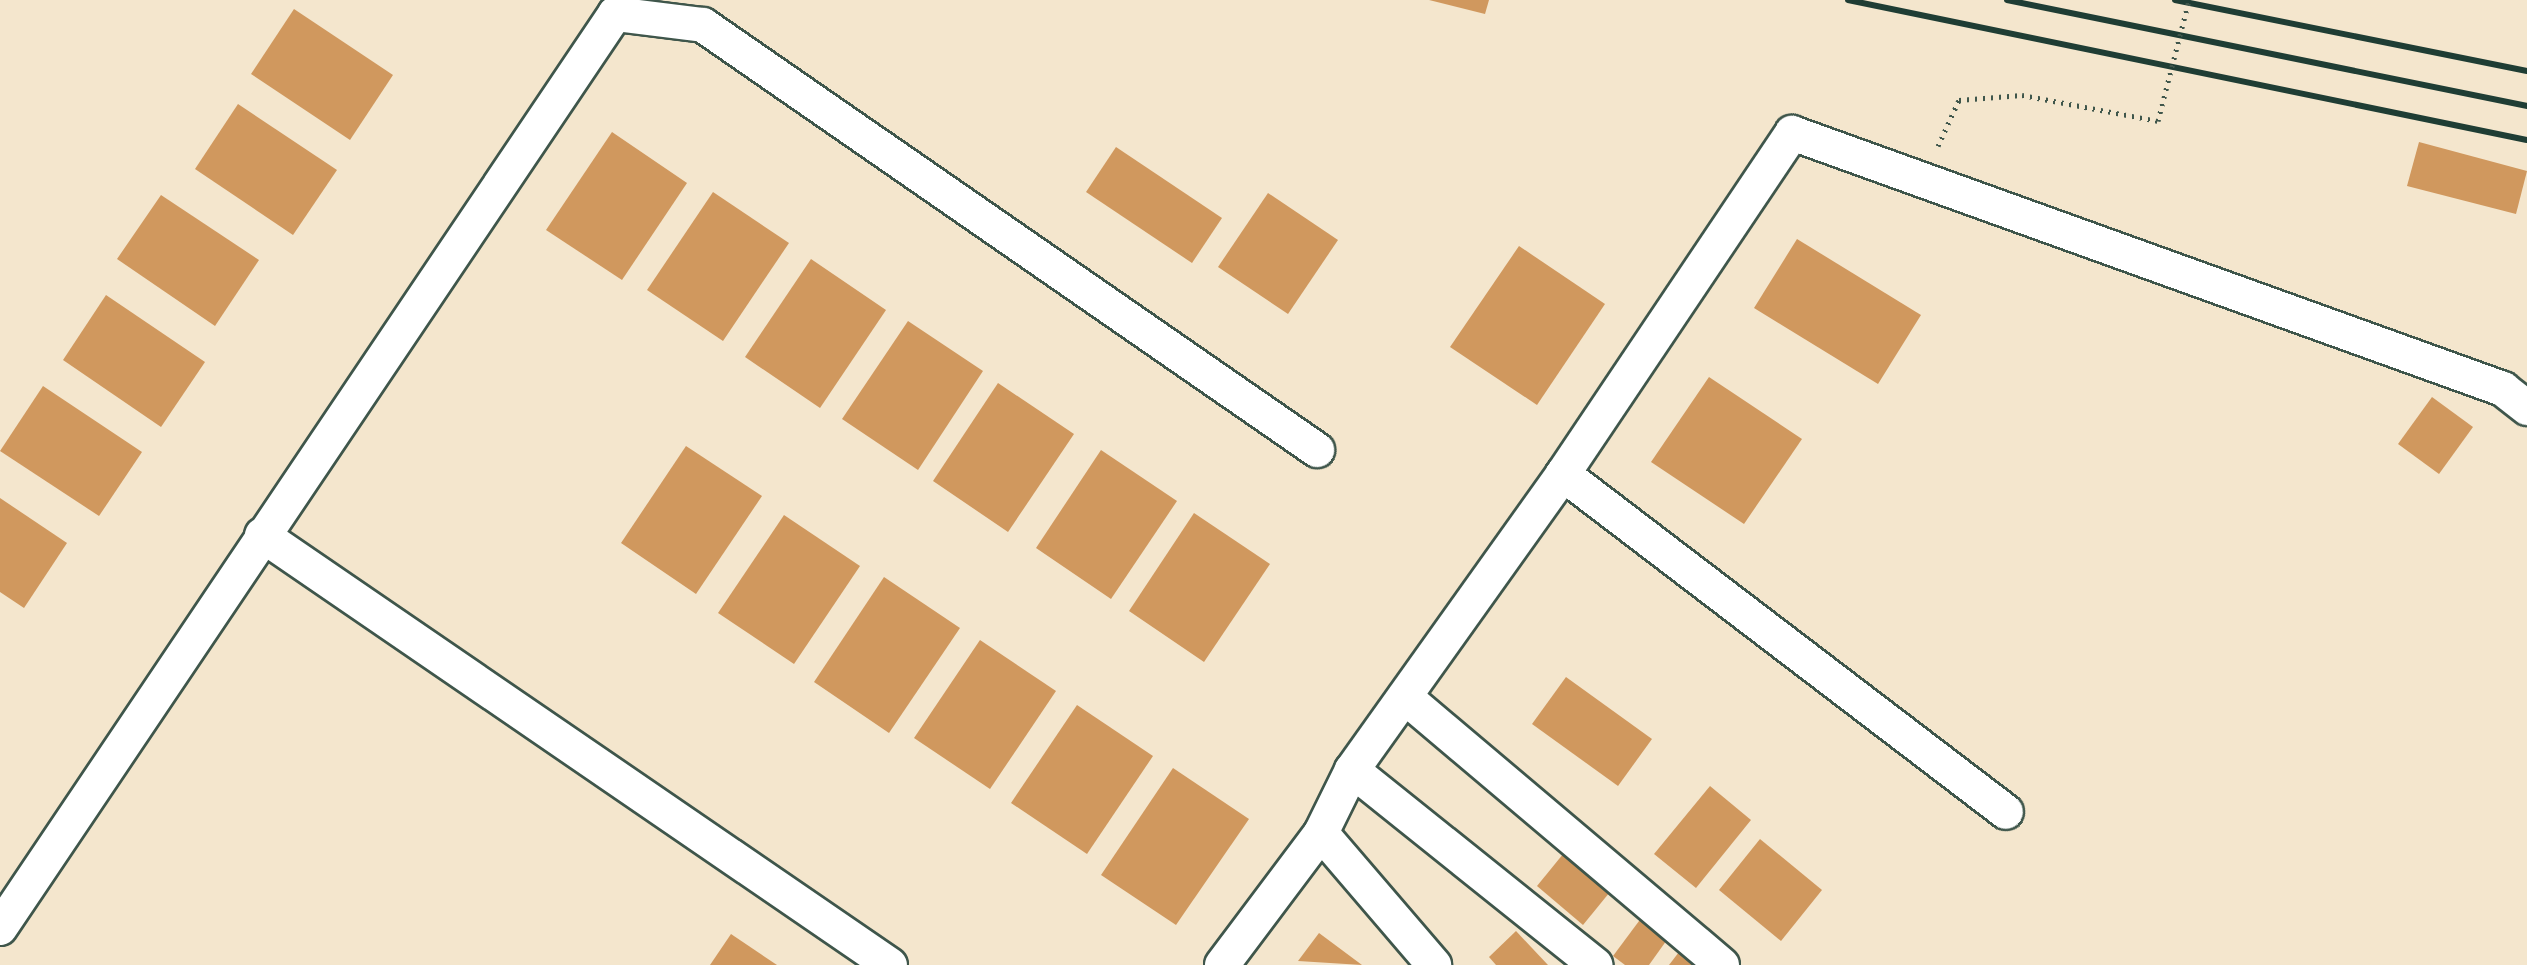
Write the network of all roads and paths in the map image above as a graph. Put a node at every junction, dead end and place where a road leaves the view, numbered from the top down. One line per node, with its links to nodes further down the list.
1 (2189, 0): 2 (path, bridge)
2 (1922, 180): 3 (street); 5 (street)
3 (2527, 408)
4 (1317, 450): 6 (street)
5 (1563, 474): 7 (street); 9 (street)
6 (262, 535): 11 (street); 12 (street)
7 (1405, 697): 8 (street); 16 (street)
8 (1352, 770): 10 (street); 15 (street)
9 (2006, 812)
10 (1321, 833): 13 (street); 14 (street)
11 (0, 928)
12 (890, 965)
13 (1222, 965)
14 (1434, 965)
15 (1595, 965)
16 (1722, 965)

